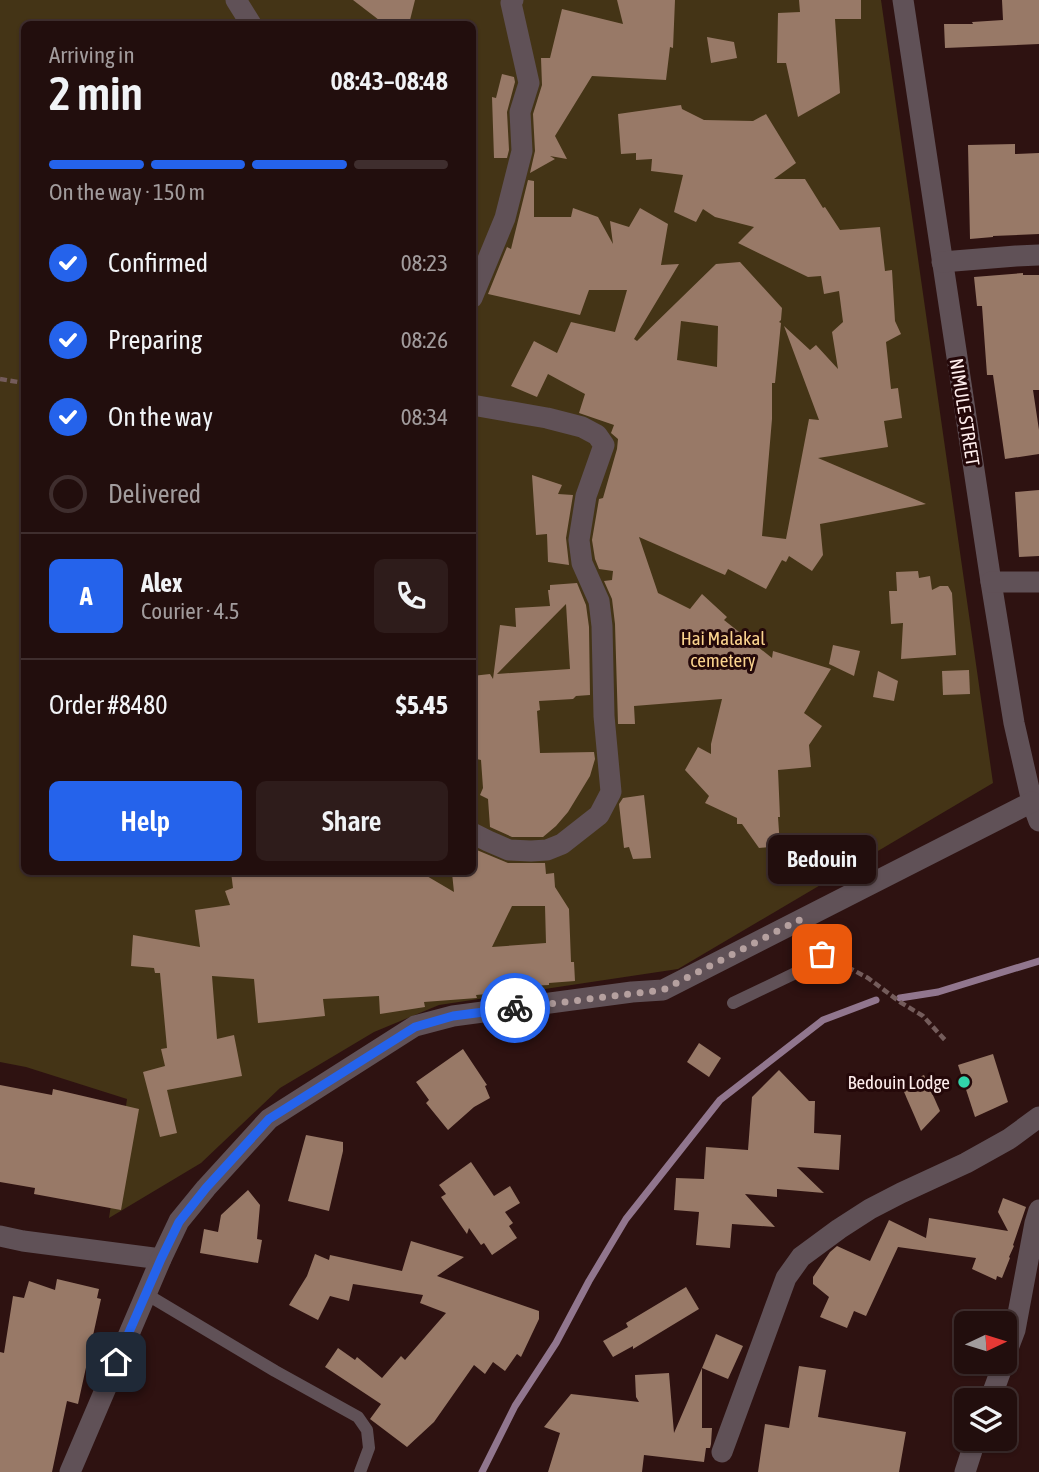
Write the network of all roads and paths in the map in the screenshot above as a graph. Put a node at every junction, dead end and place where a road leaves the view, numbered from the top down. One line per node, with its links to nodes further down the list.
1 (236, 0): 4 (street)
2 (903, 0): 6 (street, NIMULE STREET)
3 (511, 1): 7 (street)
4 (249, 21)
5 (1039, 255): 6 (street)
6 (942, 262): 11 (street, NIMULE STREET)
7 (476, 288)
8 (0, 379): 9 (path)
9 (21, 382)
10 (476, 406): 14 (street)
11 (991, 582): 12 (street); 13 (street, NIMULE STREET)
12 (1039, 582)
13 (1036, 811): 15 (street)
14 (476, 835)
15 (799, 920): 16 (lane); 22 (street)
16 (822, 954): 17 (lane); 18 (path)
17 (733, 1003)
18 (946, 1040)
19 (1039, 1117): 26 (street)
20 (1039, 1210): 24 (street)
21 (0, 1236): 22 (street)
22 (161, 1259): 23 (street)
23 (146, 1294): 27 (street); 28 (lane)
24 (1017, 1319)
25 (972, 1451): 29 (street)
26 (722, 1452)
27 (69, 1472)
28 (360, 1472)
29 (965, 1472)

